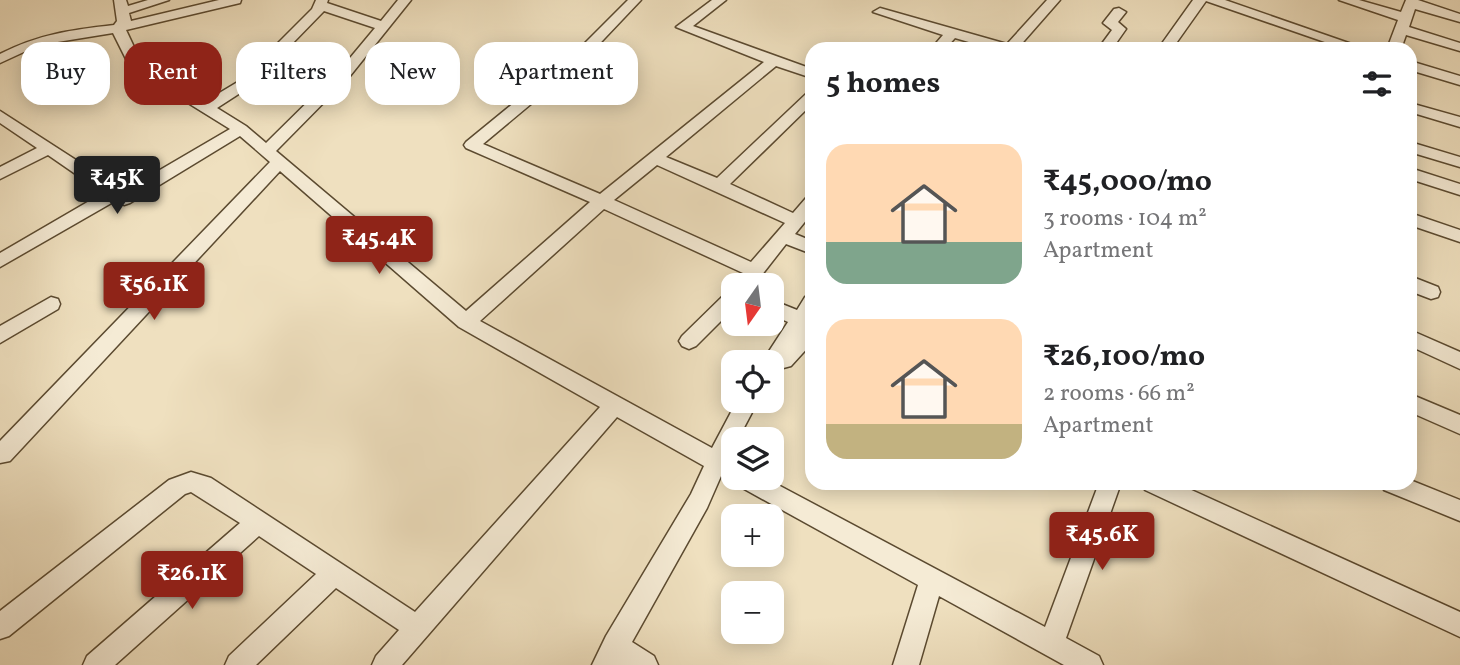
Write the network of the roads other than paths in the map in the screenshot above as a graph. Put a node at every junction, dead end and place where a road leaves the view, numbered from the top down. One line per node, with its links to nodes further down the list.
1 (163, 0): 15 (street)
2 (235, 0): 15 (street)
3 (405, 0): 18 (street)
4 (635, 0): 52 (street)
5 (720, 0): 30 (street)
6 (1054, 0): 22 (street)
7 (1066, 0): 23 (street)
8 (1200, 0): 25 (street)
9 (1212, 0): 26 (street)
10 (1345, 0): 17 (street)
11 (321, 2): 18 (street); 35 (street)
12 (1412, 2): 16 (street); 17 (street)
13 (880, 12): 19 (street)
14 (1119, 12): 24 (street)
15 (120, 13): 29 (street); 35 (street)
16 (1460, 18)
17 (1404, 24): 27 (street); 28 (street)
18 (383, 26): 44 (street)
19 (952, 33): 20 (street); 21 (street)
20 (944, 42)
21 (984, 42)
22 (1015, 42)
23 (1030, 42)
24 (1110, 42)
25 (1170, 42)
26 (1339, 42)
27 (1397, 42)
28 (1460, 47)
29 (0, 59)
30 (774, 61): 31 (street); 45 (street)
31 (805, 72)
32 (1417, 72): 33 (street)
33 (1460, 80)
34 (805, 103): 49 (street)
35 (206, 108): 40 (street)
36 (1417, 109): 38 (street)
37 (0, 116): 39 (street)
38 (1460, 122)
39 (16, 127): 41 (street); 43 (street)
40 (241, 129): 44 (street); 51 (street)
41 (0, 136)
42 (1417, 148): 46 (street)
43 (47, 149): 47 (street); 51 (street)
44 (272, 157): 67 (street); 78 (street)
45 (655, 158): 49 (street); 52 (street)
46 (1460, 162)
47 (0, 174)
48 (1417, 175): 50 (street)
49 (719, 185): 54 (street)
50 (1460, 190)
51 (116, 193): 59 (street)
52 (603, 201): 60 (street); 67 (street)
53 (805, 210): 54 (street)
54 (796, 220): 56 (street)
55 (1417, 221): 57 (street)
56 (784, 236): 58 (street); 61 (street)
57 (1460, 236)
58 (805, 245)
59 (0, 261)
60 (740, 273)
61 (753, 273)
62 (1417, 286): 63 (street)
63 (1431, 292)
64 (51, 304): 69 (street)
65 (721, 310): 71 (street)
66 (784, 313): 68 (street)
67 (466, 322): 75 (street)
68 (805, 324): 72 (street); 73 (street)
69 (0, 335)
70 (1417, 340): 74 (street)
71 (689, 341)
72 (783, 350)
73 (784, 355)
74 (1460, 361)
75 (615, 405): 79 (street); 91 (street)
76 (1417, 405): 77 (street)
77 (1460, 425)
78 (1, 454)
79 (721, 464)
80 (721, 471): 93 (street)
81 (767, 490): 88 (street)
82 (1105, 490): 92 (street)
83 (1168, 490): 89 (street)
84 (1409, 490): 85 (street)
85 (1460, 511)
86 (258, 522): 87 (street); 90 (street); 94 (street)
87 (334, 573): 91 (street); 95 (street)
88 (932, 580): 92 (street); 98 (street)
89 (1460, 625)
90 (0, 627)
91 (417, 628): 96 (street)
92 (1051, 645): 99 (street)
93 (610, 655): 97 (street)
94 (96, 665)
95 (238, 665)
96 (385, 665)
97 (645, 665)
98 (906, 665)
99 (1090, 665)

